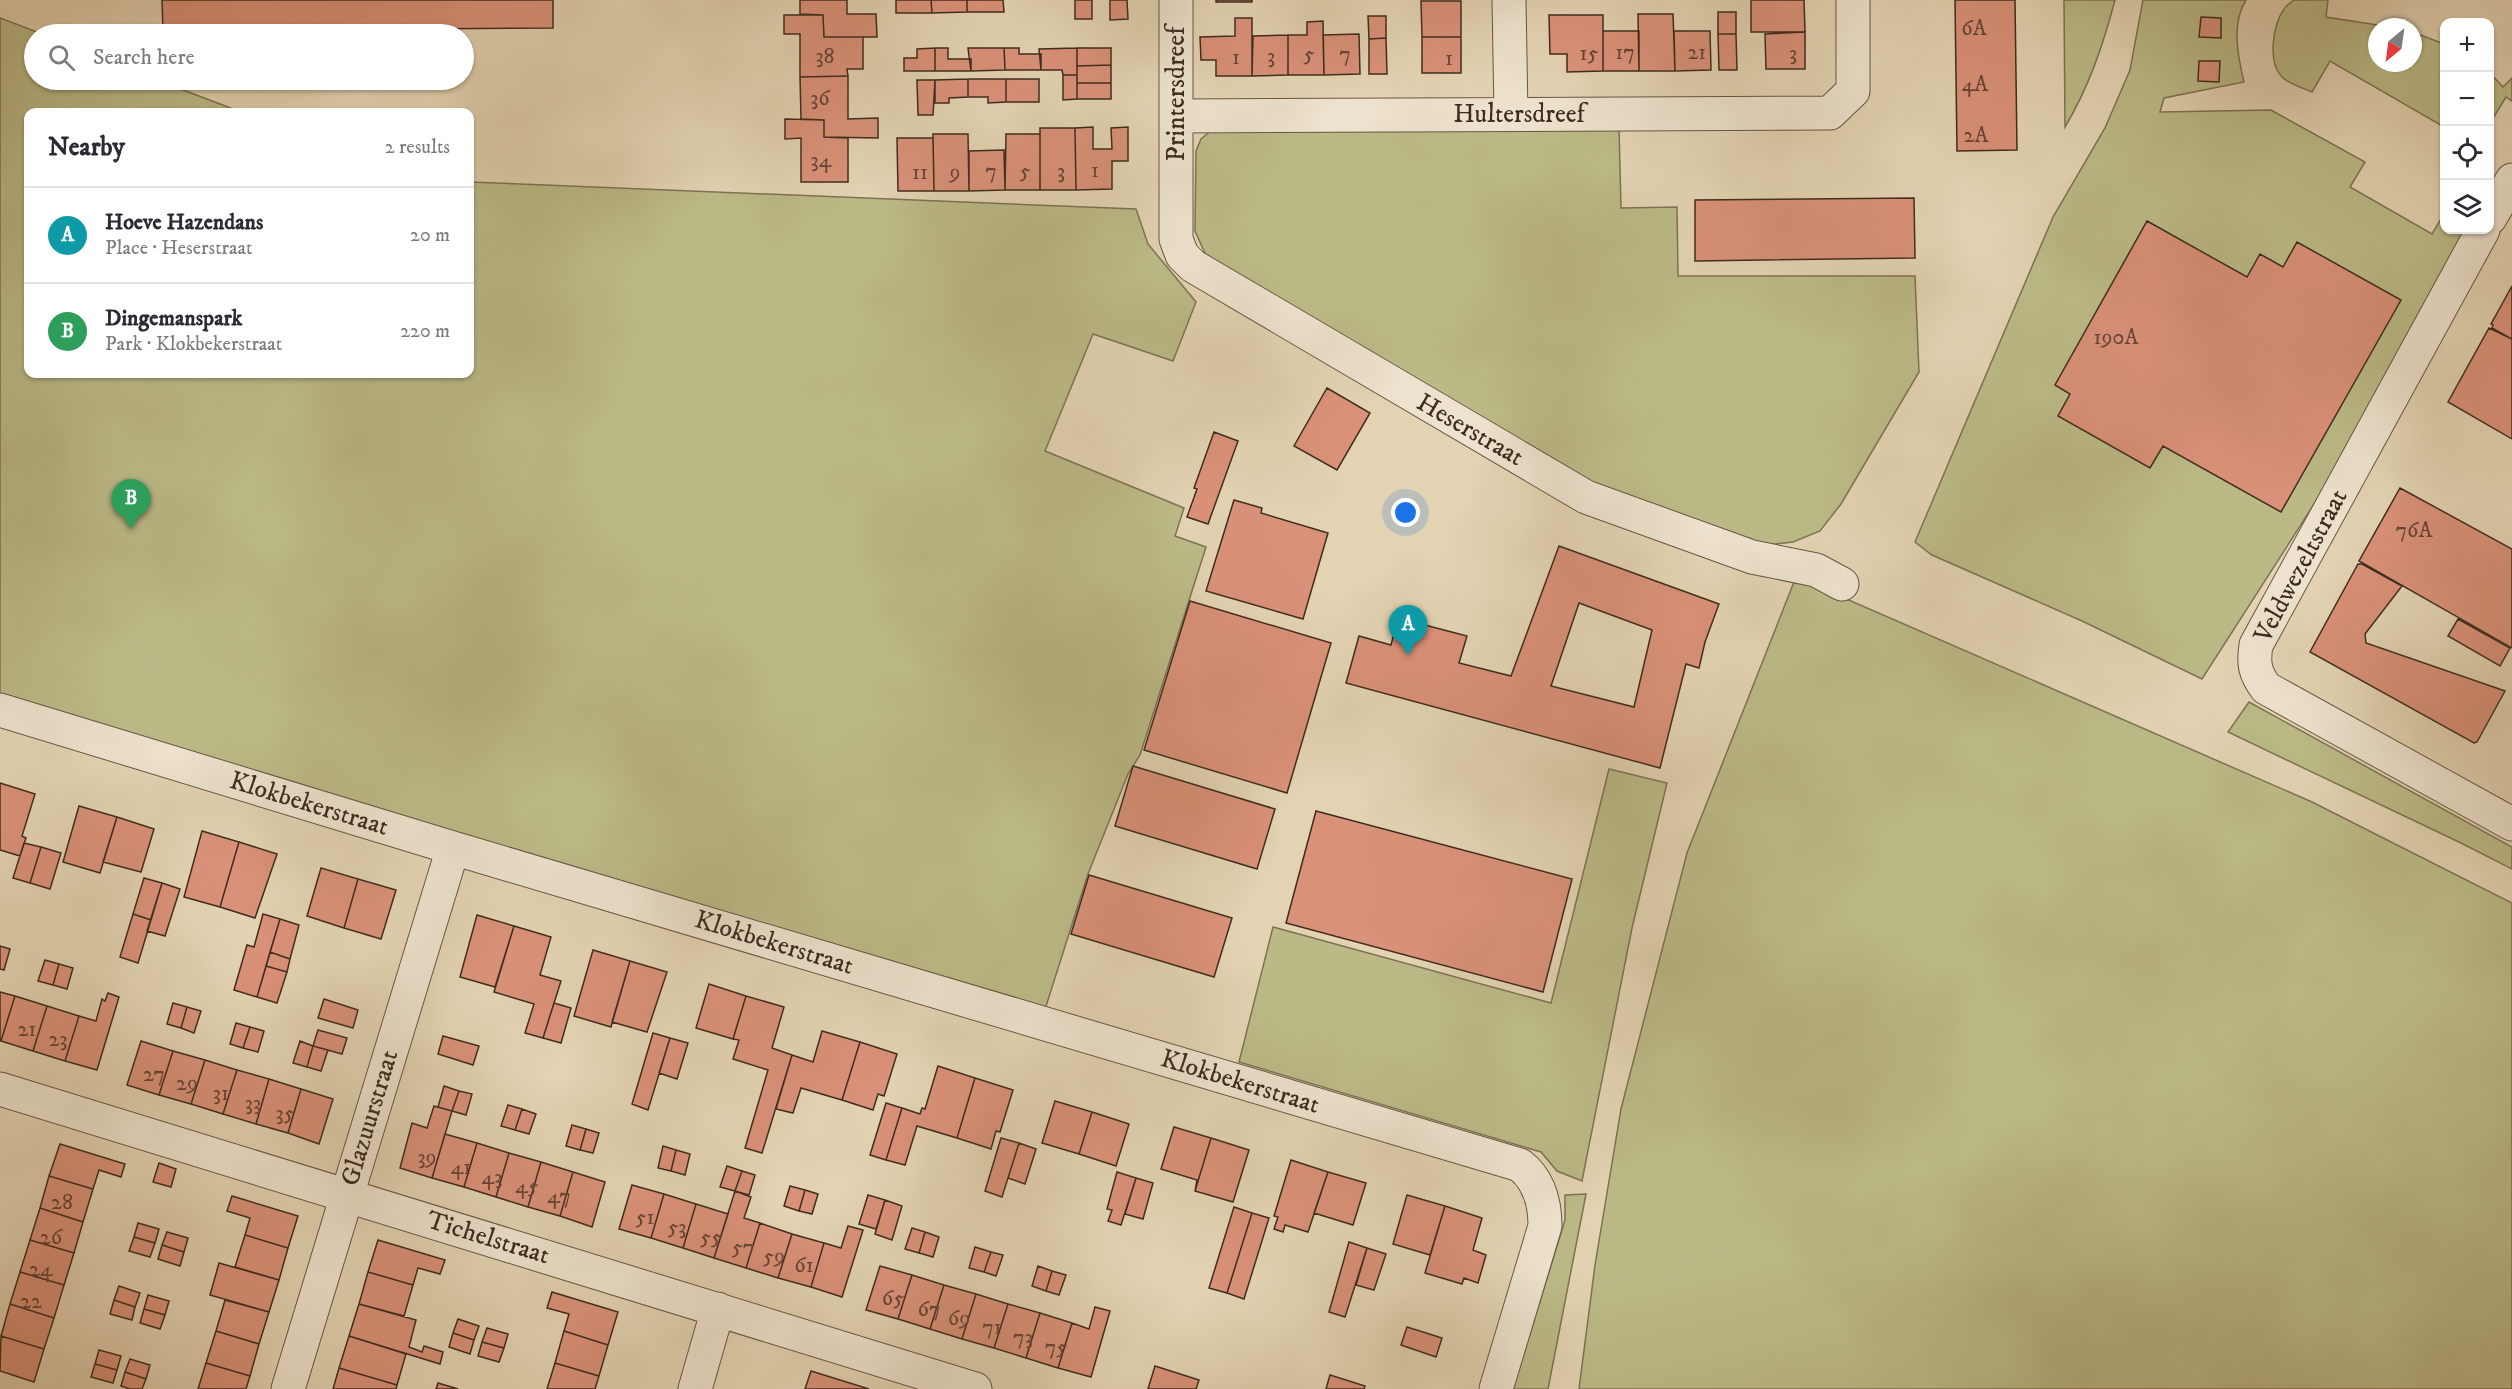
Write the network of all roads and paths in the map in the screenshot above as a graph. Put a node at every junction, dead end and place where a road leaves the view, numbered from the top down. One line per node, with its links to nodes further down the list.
1 (1176, 0): 5 (street, Printersdreef)
2 (1509, 0): 4 (street)
3 (1853, 0): 4 (street, Hultersdreef)
4 (1511, 114): 5 (street, Hultersdreef)
5 (1176, 116): 7 (street, Printersdreef)
6 (2512, 180): 8 (street)
7 (1176, 189): 10 (street, Heserstraat)
8 (2494, 211)
9 (2481, 234): 12 (street, Veldwezeltstraat)
10 (1842, 584)
11 (0, 710): 13 (street, Klokbekerstraat)
12 (2512, 824)
13 (453, 848): 15 (street, Glazuurstraat); 20 (street, Klokbekerstraat)
14 (0, 1089): 15 (street, Tichelstraat)
15 (347, 1195): 16 (street, Tichelstraat); 17 (street, Glazuurstraat)
16 (718, 1309): 18 (street); 19 (street, Tichelstraat)
17 (288, 1389)
18 (695, 1389)
19 (975, 1389)
20 (1496, 1389)

